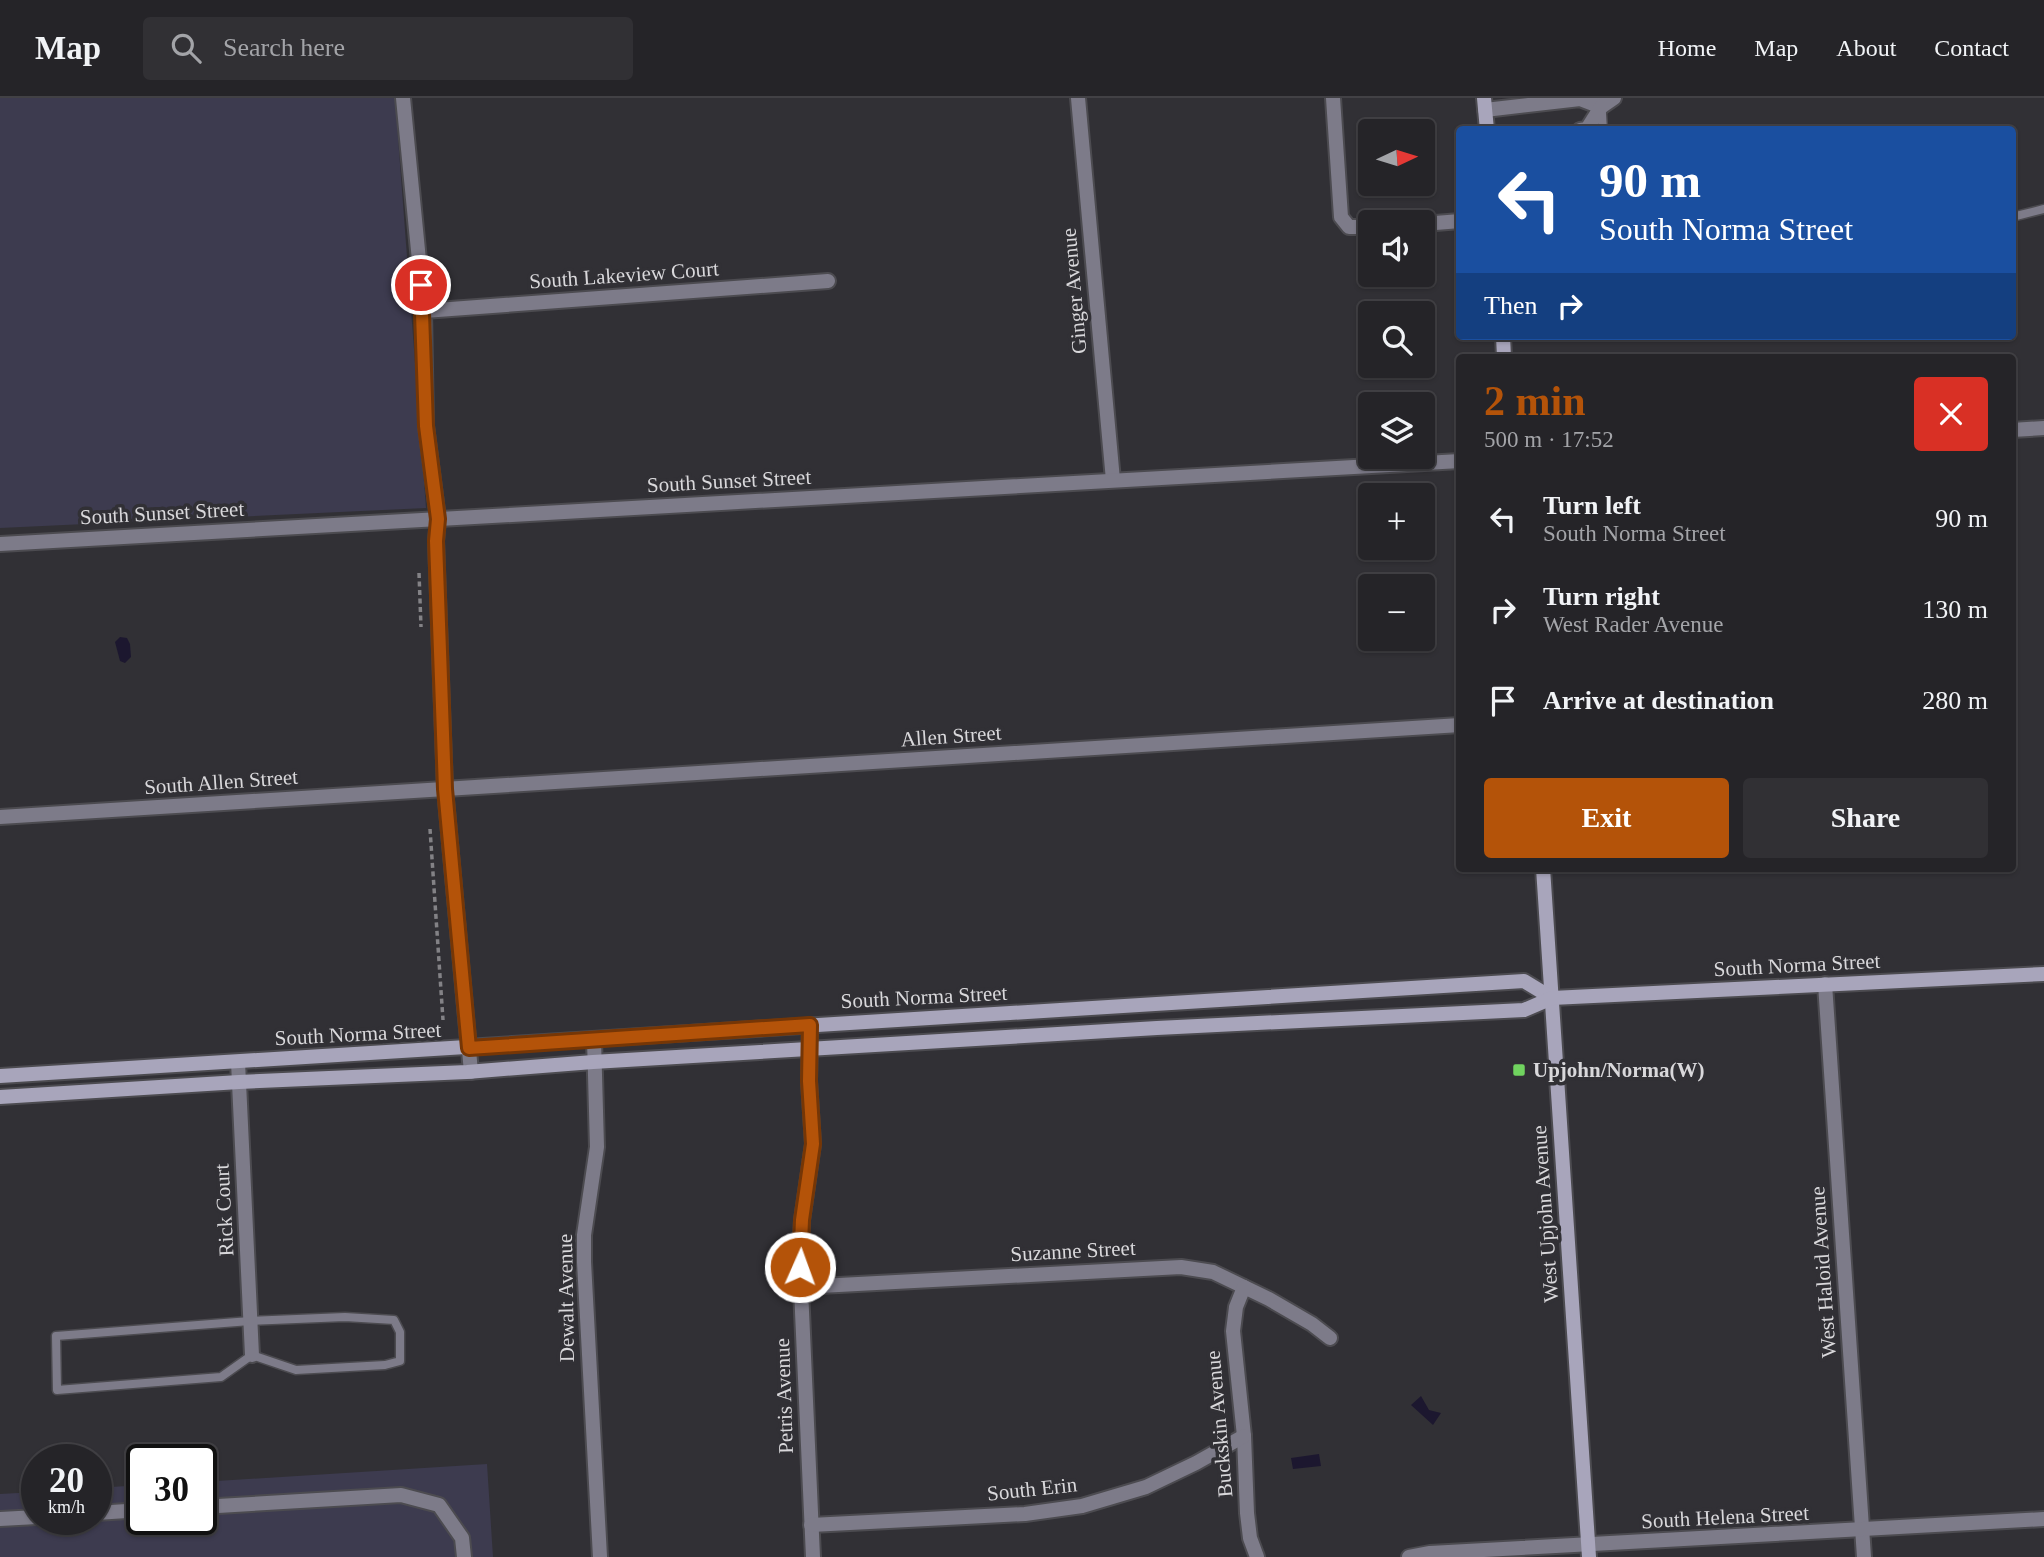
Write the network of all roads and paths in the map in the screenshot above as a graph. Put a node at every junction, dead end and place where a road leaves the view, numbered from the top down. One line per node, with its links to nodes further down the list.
1 (403, 98): 16 (street)
2 (1078, 98): 20 (street, Ginger Avenue)
3 (1333, 98): 14 (street)
4 (1614, 98): 5 (street)
5 (1601, 103): 6 (street); 8 (street); 9 (lane)
6 (1485, 104): 7 (street)
7 (1487, 126)
8 (1589, 126)
9 (1603, 126)
10 (2044, 209): 11 (lane)
11 (2016, 217)
12 (1456, 222): 13 (street)
13 (1435, 223)
14 (1358, 227)
15 (828, 281): 16 (street, South Lakeview Court)
16 (424, 312): 21 (street)
17 (2044, 428): 18 (street)
18 (2016, 430)
19 (1456, 461): 20 (street, South Sunset Street)
20 (1113, 480): 21 (street, South Sunset Street)
21 (438, 519): 22 (street, South Sunset Street); 24 (street)
22 (0, 544)
23 (1456, 725): 24 (street, Allen Street)
24 (445, 789): 25 (street, South Allen Street); 34 (street)
25 (0, 817)
26 (430, 829): 31 (path)
27 (1543, 872): 30 (street, West Upjohn Avenue)
28 (2044, 974): 29 (street, South Norma Street)
29 (1825, 985): 30 (street, South Norma Street); 53 (street, West Haloid Avenue)
30 (1552, 998): 32 (street, South Norma Street); 35 (street, South Norma Street); 54 (street, West Upjohn Avenue)
31 (443, 1020)
32 (810, 1025): 33 (street, South Norma Street); 35 (street, Petris Avenue)
33 (594, 1039): 34 (street, South Norma Street); 37 (street, Dewalt Avenue)
34 (469, 1048): 36 (street, South Norma Street); 38 (street)
35 (808, 1050): 37 (street, South Norma Street); 42 (street, Petris Avenue)
36 (238, 1062): 39 (street, South Norma Street); 40 (street, Rick Court)
37 (593, 1062): 38 (street, South Norma Street); 56 (street, Dewalt Avenue)
38 (471, 1072): 40 (street, South Norma Street)
39 (0, 1076)
40 (239, 1082): 41 (street, South Norma Street); 44 (street, Rick Court)
41 (0, 1097)
42 (801, 1287): 43 (street, Suzanne Street); 52 (street, Petris Avenue)
43 (1244, 1287): 45 (street, Suzanne Street); 47 (street, Buckskin Avenue)
44 (250, 1321): 46 (street, Rick Court); 46 (lane); 46 (lane)
45 (1329, 1338)
46 (252, 1355)
47 (1244, 1436): 52 (street, South Erin); 58 (street, Buckskin Avenue)
48 (217, 1506): 55 (street)
49 (21, 1518): 50 (street)
50 (0, 1519)
51 (2044, 1519): 53 (street, South Helena Street)
52 (811, 1525): 57 (street, Petris Avenue)
53 (1862, 1529): 54 (street, South Helena Street); 60 (street, West Haloid Avenue)
54 (1588, 1551): 59 (street, South Helena Street)
55 (464, 1557)
56 (600, 1557)
57 (813, 1557)
58 (1257, 1557)
59 (1409, 1557)
60 (1864, 1557)

